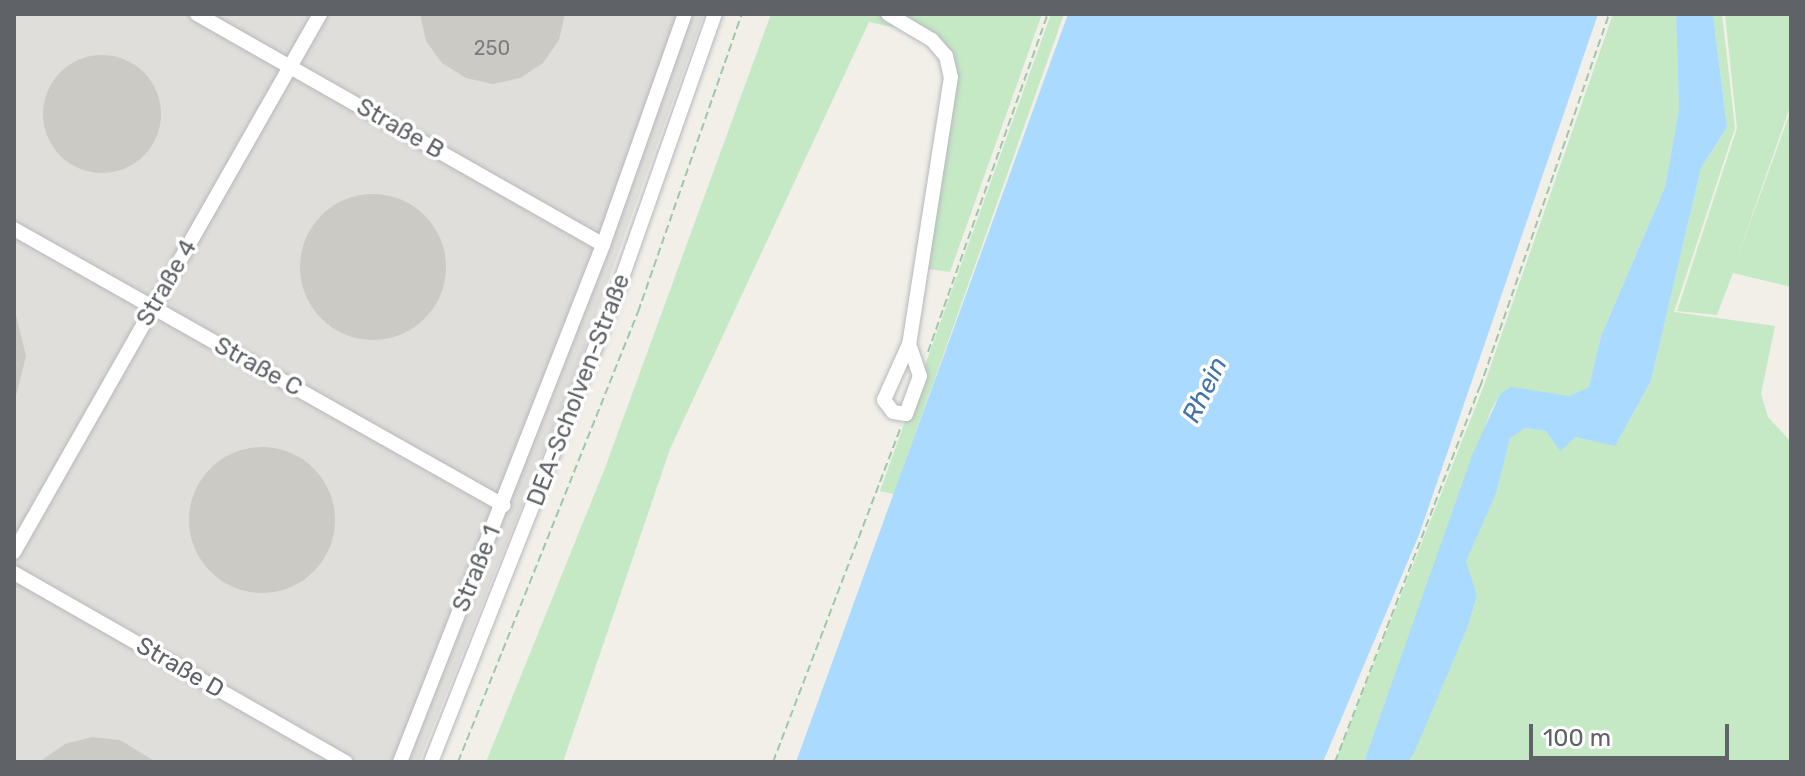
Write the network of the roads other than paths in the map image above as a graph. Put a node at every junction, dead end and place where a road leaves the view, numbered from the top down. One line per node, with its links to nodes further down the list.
1 (197, 14): 6 (street, Straße B)
2 (320, 14): 6 (street, Straße 4)
3 (685, 14): 8 (street, Straße 1)
4 (715, 14): 16 (street, DEA-Scholven-Straße)
5 (888, 14): 10 (street)
6 (290, 67): 8 (street, Straße B); 9 (street, Straße 4)
7 (14, 229): 9 (street, Straße C)
8 (603, 245): 11 (street, Straße 1)
9 (153, 308): 11 (street, Straße C); 12 (street, Straße 4)
10 (909, 344): 10 (street)
11 (503, 505): 15 (street, Straße 1)
12 (14, 552)
13 (14, 573): 14 (street, Straße D)
14 (346, 762)
15 (400, 762)
16 (431, 762)

